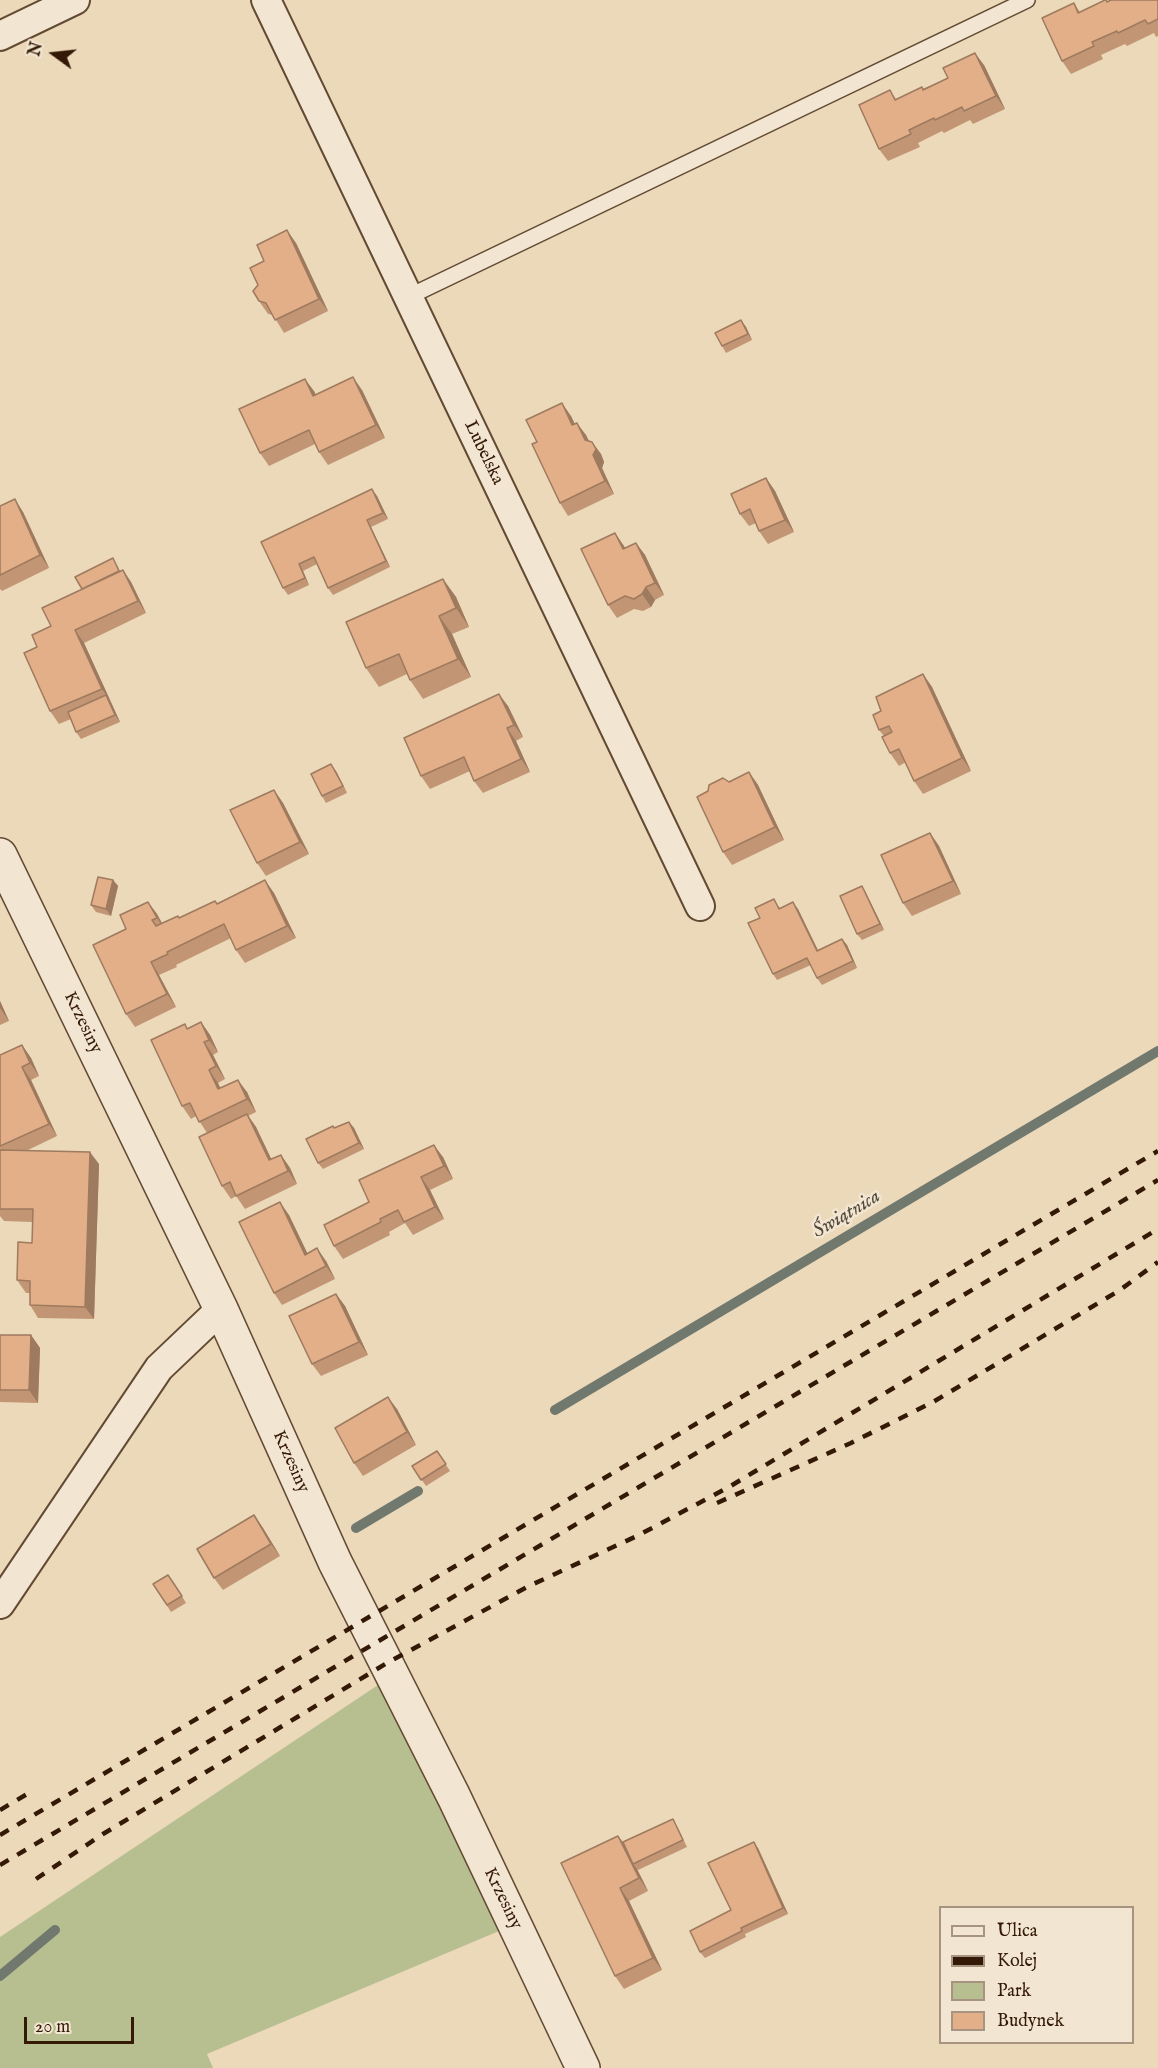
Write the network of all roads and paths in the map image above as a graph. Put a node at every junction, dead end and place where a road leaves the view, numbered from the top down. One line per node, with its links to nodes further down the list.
1 (75, 0): 4 (street)
2 (266, 0): 5 (street, Lubelska)
3 (1027, 0): 5 (lane)
4 (0, 36)
5 (408, 297): 7 (street, Lubelska)
6 (0, 855): 8 (street, Krzesiny)
7 (700, 906)
8 (221, 1309): 9 (street); 10 (street, Krzesiny)
9 (0, 1604)
10 (583, 2068)

